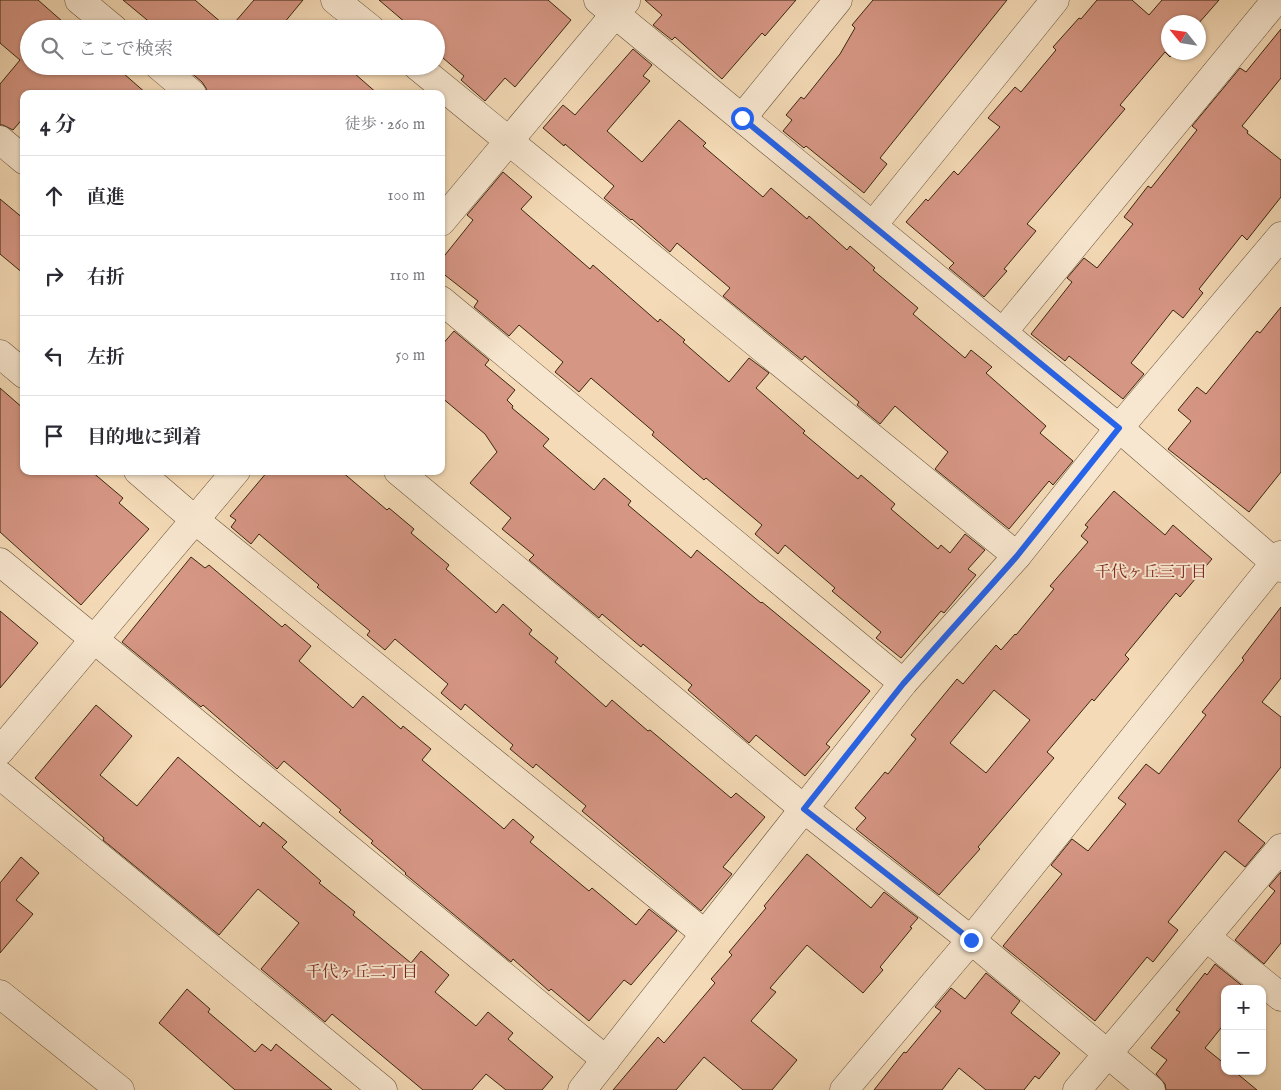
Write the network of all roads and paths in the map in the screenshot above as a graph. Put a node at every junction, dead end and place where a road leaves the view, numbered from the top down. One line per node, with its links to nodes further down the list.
1 (336, 0): 8 (street)
2 (838, 0): 12 (street)
3 (1054, 0): 17 (street)
4 (1276, 0): 20 (street)
5 (82, 1): 7 (street)
6 (613, 5): 12 (street); 14 (street)
7 (104, 20)
8 (360, 20)
9 (170, 75): 11 (street)
10 (428, 75): 14 (street)
11 (187, 90)
12 (742, 118): 17 (street)
13 (0, 140): 15 (street)
14 (509, 141): 16 (street); 28 (street)
15 (20, 157)
16 (445, 217)
17 (873, 225): 20 (street)
18 (1281, 236): 23 (street)
19 (445, 303): 32 (street)
20 (1003, 332): 23 (street)
21 (0, 354): 22 (street)
22 (20, 371)
23 (1119, 428): 28 (street); 30 (street)
24 (143, 475): 27 (street)
25 (233, 475): 27 (street)
26 (403, 475): 35 (street)
27 (195, 520): 31 (street); 37 (street)
28 (1017, 556): 32 (street)
29 (0, 562): 31 (street)
30 (1279, 562): 39 (street)
31 (93, 640): 33 (street); 43 (street)
32 (903, 684): 35 (street)
33 (0, 751)
34 (0, 775): 45 (street)
35 (804, 809): 37 (street); 39 (street)
36 (1281, 848): 38 (street)
37 (705, 934): 43 (street)
38 (1206, 936): 41 (street); 42 (street)
39 (971, 940): 42 (street); 47 (street)
40 (0, 994): 44 (street)
41 (1281, 997)
42 (1107, 1053): 48 (street); 49 (street)
43 (606, 1060): 46 (street)
44 (120, 1090)
45 (383, 1090)
46 (582, 1090)
47 (844, 1090)
48 (1077, 1090)
49 (1151, 1090)

